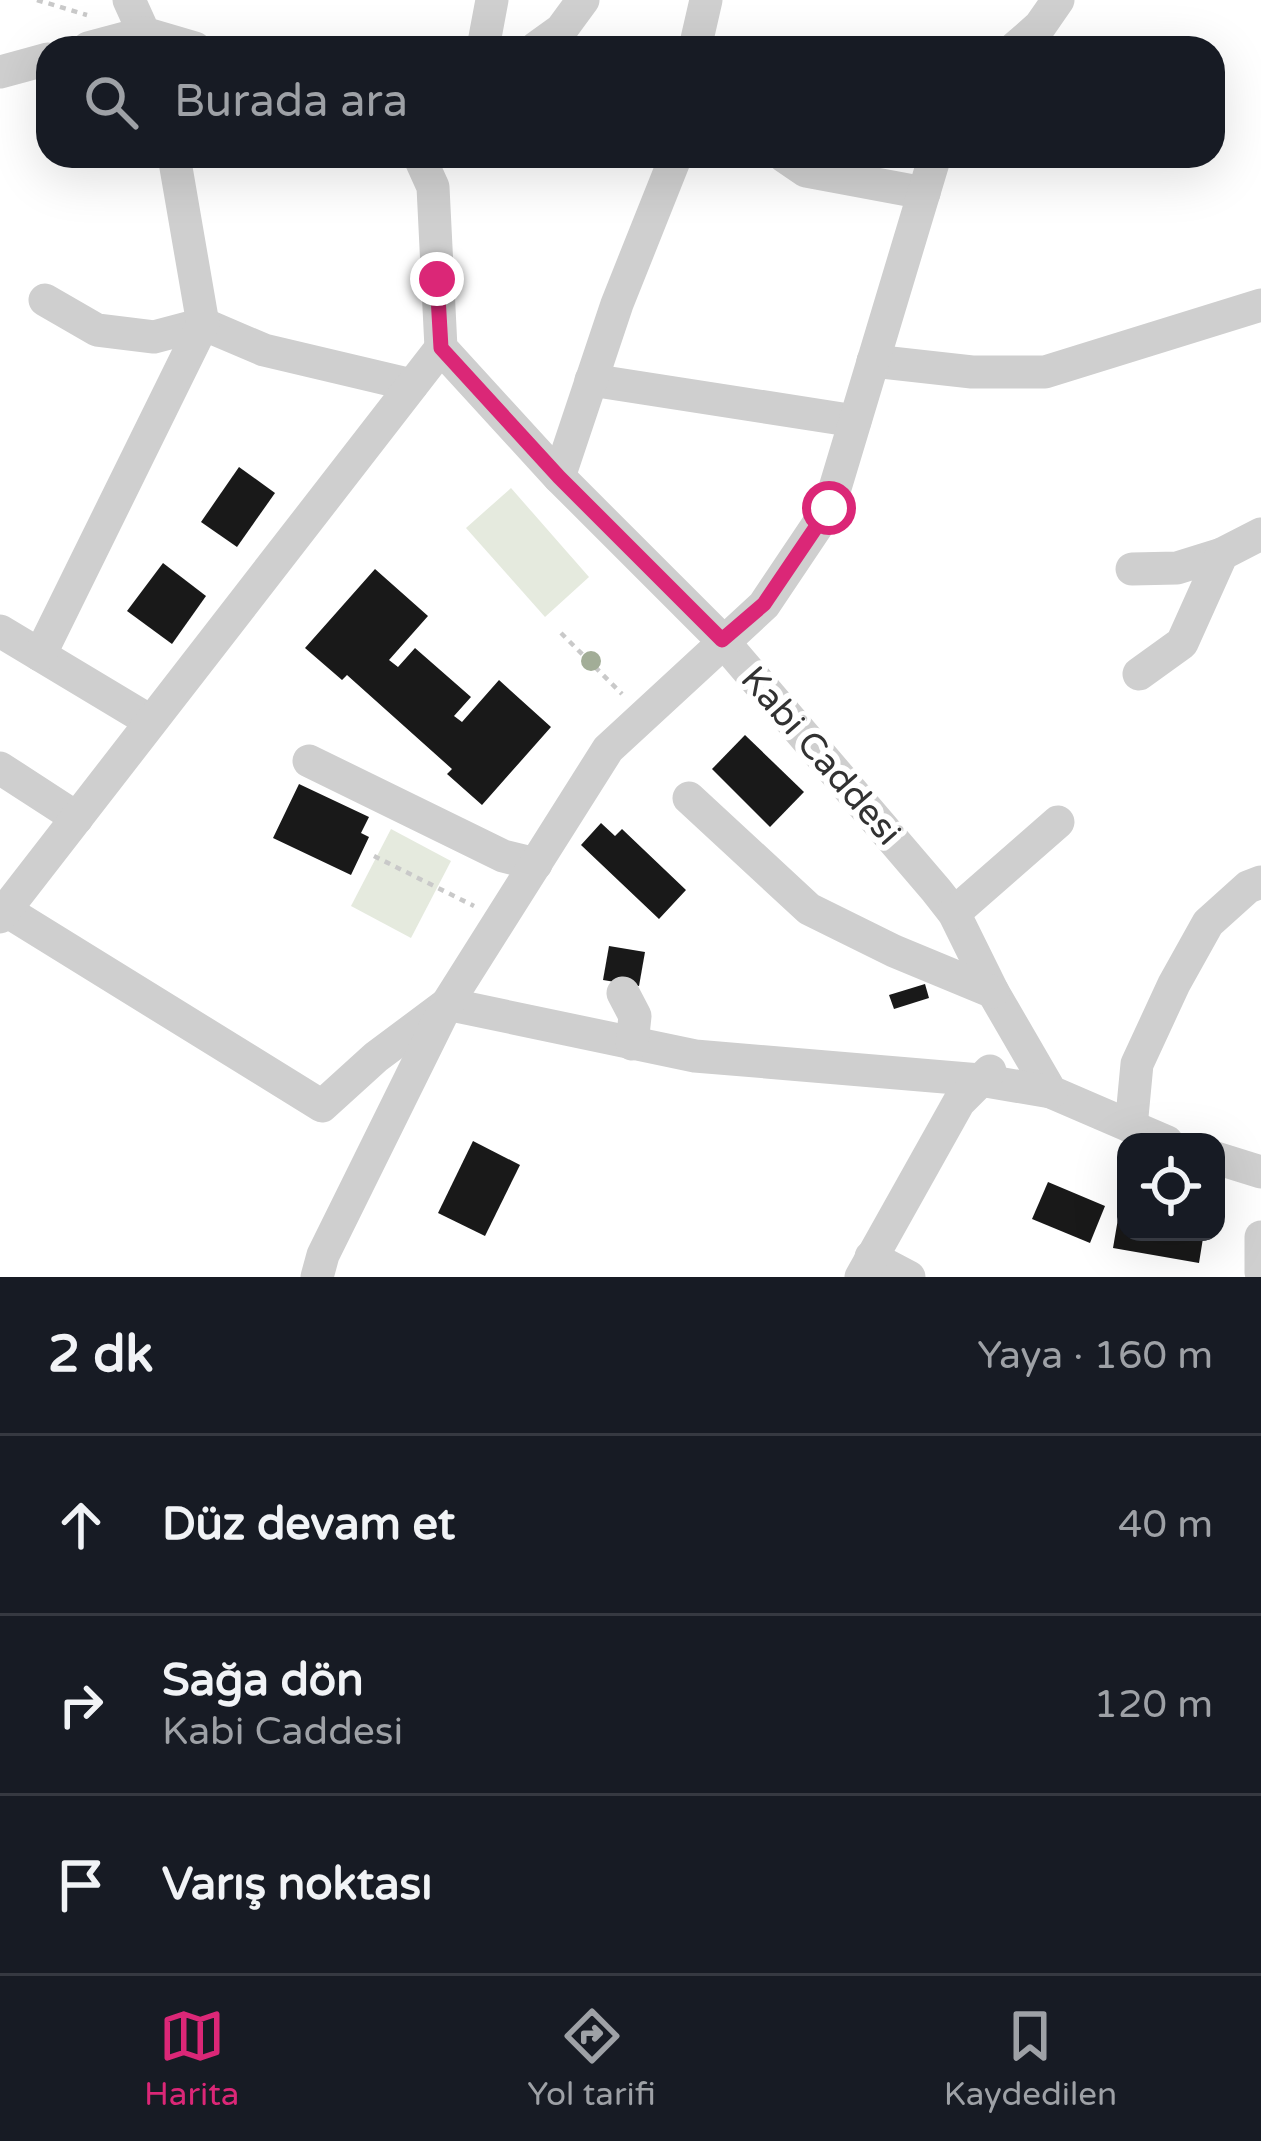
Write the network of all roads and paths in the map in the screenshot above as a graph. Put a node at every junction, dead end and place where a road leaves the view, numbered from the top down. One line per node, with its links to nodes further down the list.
1 (129, 0): 6 (street)
2 (492, 0): 7 (street)
3 (583, 0): 8 (street)
4 (706, 0): 9 (street)
5 (1058, 0): 10 (street)
6 (145, 36)
7 (485, 36)
8 (553, 36)
9 (697, 36)
10 (1029, 36)
11 (36, 62): 12 (street)
12 (0, 72)
13 (176, 168): 21 (street)
14 (432, 168): 22 (street)
15 (671, 168): 24 (street)
16 (802, 168): 18 (street)
17 (930, 168): 18 (street)
18 (923, 193): 23 (street)
19 (45, 301): 21 (street)
20 (1261, 305): 23 (street)
21 (203, 323): 25 (street); 34 (street)
22 (441, 348): 25 (street); 27 (street, Kabi Caddesi)
23 (873, 361): 26 (street)
24 (591, 380): 26 (street); 27 (street)
25 (412, 385): 37 (street)
26 (855, 421): 33 (street)
27 (559, 477): 33 (street, Kabi Caddesi)
28 (1261, 534): 29 (street)
29 (1222, 554): 30 (street); 35 (street)
30 (1132, 569)
31 (0, 631): 34 (street)
32 (561, 633): 36 (path)
33 (722, 640): 36 (street); 46 (street, Kabi Caddesi)
34 (40, 655): 37 (street)
35 (1139, 674)
36 (644, 714): 44 (street)
37 (150, 721): 41 (street)
38 (309, 761): 44 (street)
39 (0, 768): 41 (street)
40 (689, 798): 49 (street)
41 (77, 818): 47 (street)
42 (1058, 821): 46 (street)
43 (374, 856): 48 (path)
44 (536, 864): 48 (street)
45 (1261, 882): 56 (street)
46 (954, 913): 49 (street, Kabi Caddesi)
47 (3, 914): 51 (street)
48 (501, 919): 51 (street)
49 (993, 992): 52 (street, Kabi Caddesi)
50 (623, 993): 53 (street)
51 (447, 1004): 53 (street); 63 (street)
52 (1021, 1042): 54 (street); 55 (street, Kabi Caddesi)
53 (632, 1044): 54 (street)
54 (980, 1080): 55 (street); 61 (street)
55 (1051, 1092): 56 (street)
56 (1131, 1127): 57 (street)
57 (1145, 1133)
58 (1225, 1162): 59 (street)
59 (1261, 1172)
60 (1261, 1237): 62 (street)
61 (866, 1267): 64 (street)
62 (1261, 1272)
63 (316, 1277)
64 (910, 1277)

